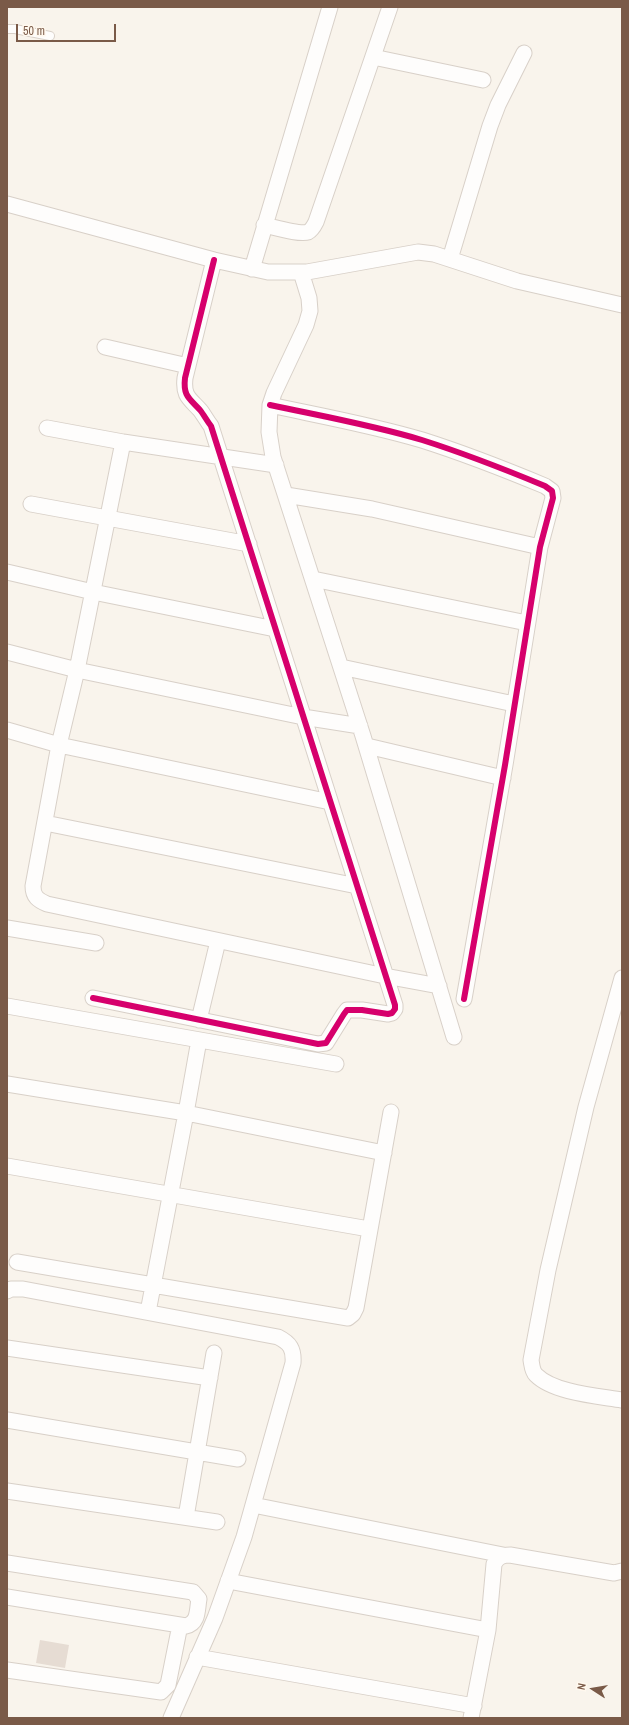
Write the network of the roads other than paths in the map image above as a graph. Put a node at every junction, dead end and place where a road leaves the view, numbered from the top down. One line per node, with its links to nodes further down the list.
1 (330, 7): 9 (street)
2 (390, 7): 6 (street)
3 (7, 29): 4 (lane)
4 (50, 36)
5 (524, 53): 10 (street)
6 (373, 57): 7 (street); 9 (street)
7 (484, 80)
8 (7, 204): 11 (street)
9 (264, 226): 12 (street)
10 (450, 259): 13 (street); 14 (street)
11 (214, 260): 12 (street); 16 (street)
12 (252, 269): 13 (street)
13 (301, 272): 17 (street)
14 (622, 305)
15 (105, 348): 16 (street)
16 (188, 366): 20 (street)
17 (270, 406): 21 (street); 26 (street)
18 (47, 428): 19 (street)
19 (123, 442): 20 (street); 24 (street)
20 (221, 457): 21 (street); 25 (street)
21 (276, 465): 22 (street)
22 (286, 495): 26 (street); 28 (street)
23 (31, 504): 24 (street)
24 (107, 519): 25 (street); 29 (street)
25 (249, 544): 31 (street)
26 (540, 547): 30 (street)
27 (7, 572): 29 (street)
28 (313, 579): 30 (street); 33 (street)
29 (92, 592): 31 (street); 34 (street)
30 (527, 623): 35 (street)
31 (276, 629): 36 (street)
32 (7, 652): 34 (street)
33 (341, 667): 35 (street); 37 (street)
34 (77, 670): 36 (street); 39 (street)
35 (514, 704): 41 (street)
36 (303, 717): 37 (street); 42 (street)
37 (360, 726): 40 (street)
38 (7, 730): 39 (street)
39 (59, 745): 42 (street); 43 (street)
40 (367, 746): 41 (street); 50 (street)
41 (503, 778): 52 (street)
42 (330, 802): 44 (street)
43 (45, 823): 44 (street); 46 (street)
44 (357, 886): 48 (street)
45 (7, 928): 47 (street)
46 (218, 941): 48 (street); 54 (street)
47 (96, 943)
48 (385, 976): 50 (street); 54 (street)
49 (622, 978): 72 (street)
50 (439, 986): 55 (street)
51 (93, 998): 54 (street)
52 (464, 999)
53 (7, 1006): 56 (street)
54 (199, 1020)
55 (454, 1037)
56 (199, 1040): 57 (street); 60 (street)
57 (336, 1064)
58 (7, 1084): 60 (street)
59 (391, 1112): 61 (street)
60 (186, 1113): 61 (street); 63 (street)
61 (384, 1153): 64 (street)
62 (7, 1166): 63 (street)
63 (171, 1195): 64 (street); 66 (street)
64 (369, 1229): 66 (street)
65 (17, 1262): 66 (street)
66 (153, 1284): 68 (street)
67 (7, 1291): 68 (street)
68 (148, 1312): 77 (street)
69 (7, 1348): 71 (street)
70 (214, 1353): 71 (street)
71 (210, 1378): 74 (street)
72 (622, 1400)
73 (7, 1420): 74 (street)
74 (198, 1452): 75 (street); 78 (street)
75 (238, 1459)
76 (7, 1491): 78 (street)
77 (253, 1505): 80 (street); 83 (street)
78 (186, 1517): 79 (street)
79 (217, 1522)
80 (503, 1555): 82 (street); 86 (street)
81 (7, 1563): 85 (street)
82 (622, 1571)
83 (228, 1581): 86 (street); 87 (street)
84 (7, 1597): 85 (street)
85 (180, 1625): 88 (street)
86 (488, 1630): 89 (street)
87 (198, 1657): 89 (street); 90 (street)
88 (7, 1670)
89 (473, 1712)
90 (171, 1718)

